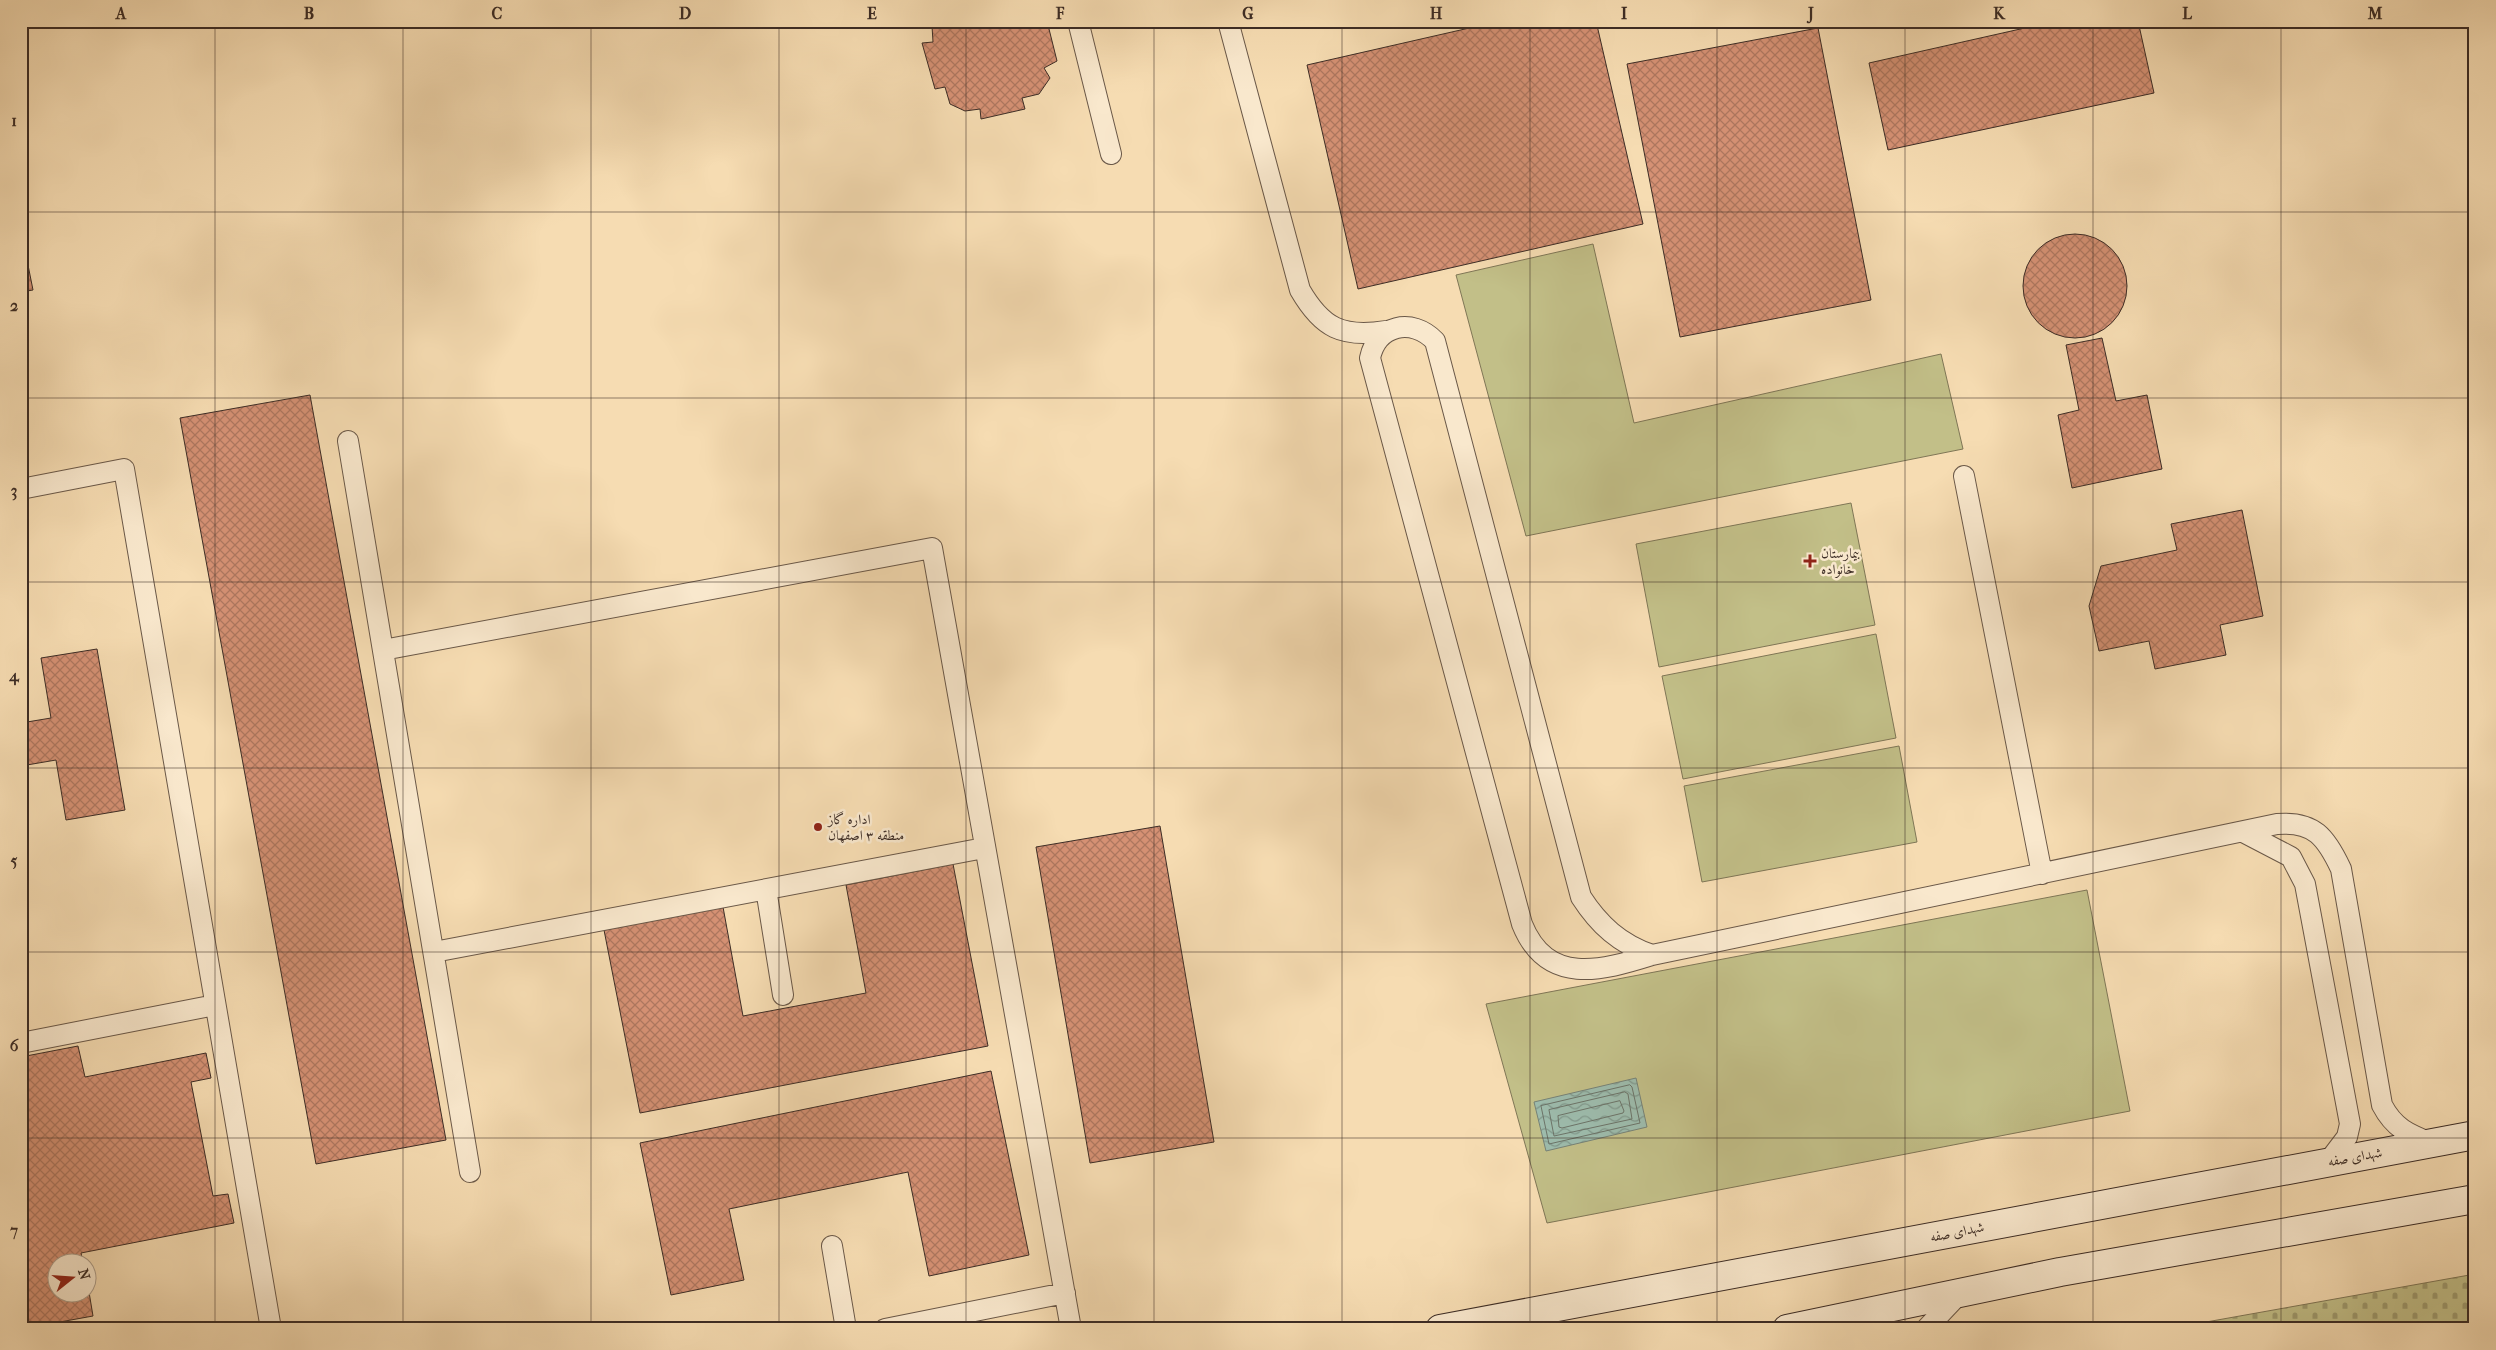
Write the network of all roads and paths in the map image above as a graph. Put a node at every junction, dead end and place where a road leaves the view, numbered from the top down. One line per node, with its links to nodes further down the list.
1 (1078, 21): 3 (lane)
2 (1228, 21): 4 (lane)
3 (1111, 154)
4 (1386, 331): 14 (lane); 14 (lane)
5 (348, 441): 8 (lane)
6 (1964, 476): 11 (lane)
7 (21, 488): 16 (lane)
8 (383, 650): 10 (lane); 13 (lane)
9 (2243, 832): 11 (lane); 19 (lane); 20 (lane)
10 (984, 848): 12 (lane); 25 (lane)
11 (2042, 874): 14 (lane)
12 (766, 889): 13 (lane); 15 (lane)
13 (434, 952): 21 (lane)
14 (1652, 955)
15 (783, 995)
16 (215, 1005): 17 (lane); 26 (lane)
17 (21, 1043)
18 (2475, 1135): 19 (main road, شهدای صفه)
19 (2431, 1143): 20 (main road, شهدای صفه)
20 (2328, 1162): 30 (main road, شهدای صفه)
21 (470, 1172)
22 (2475, 1200): 24 (main road)
23 (832, 1246): 27 (lane)
24 (1960, 1293): 31 (main road); 32 (lane)
25 (1065, 1294): 28 (lane); 29 (lane)
26 (271, 1329)
27 (846, 1329)
28 (885, 1329)
29 (1071, 1329)
30 (1440, 1329)
31 (1787, 1329)
32 (1926, 1329)

